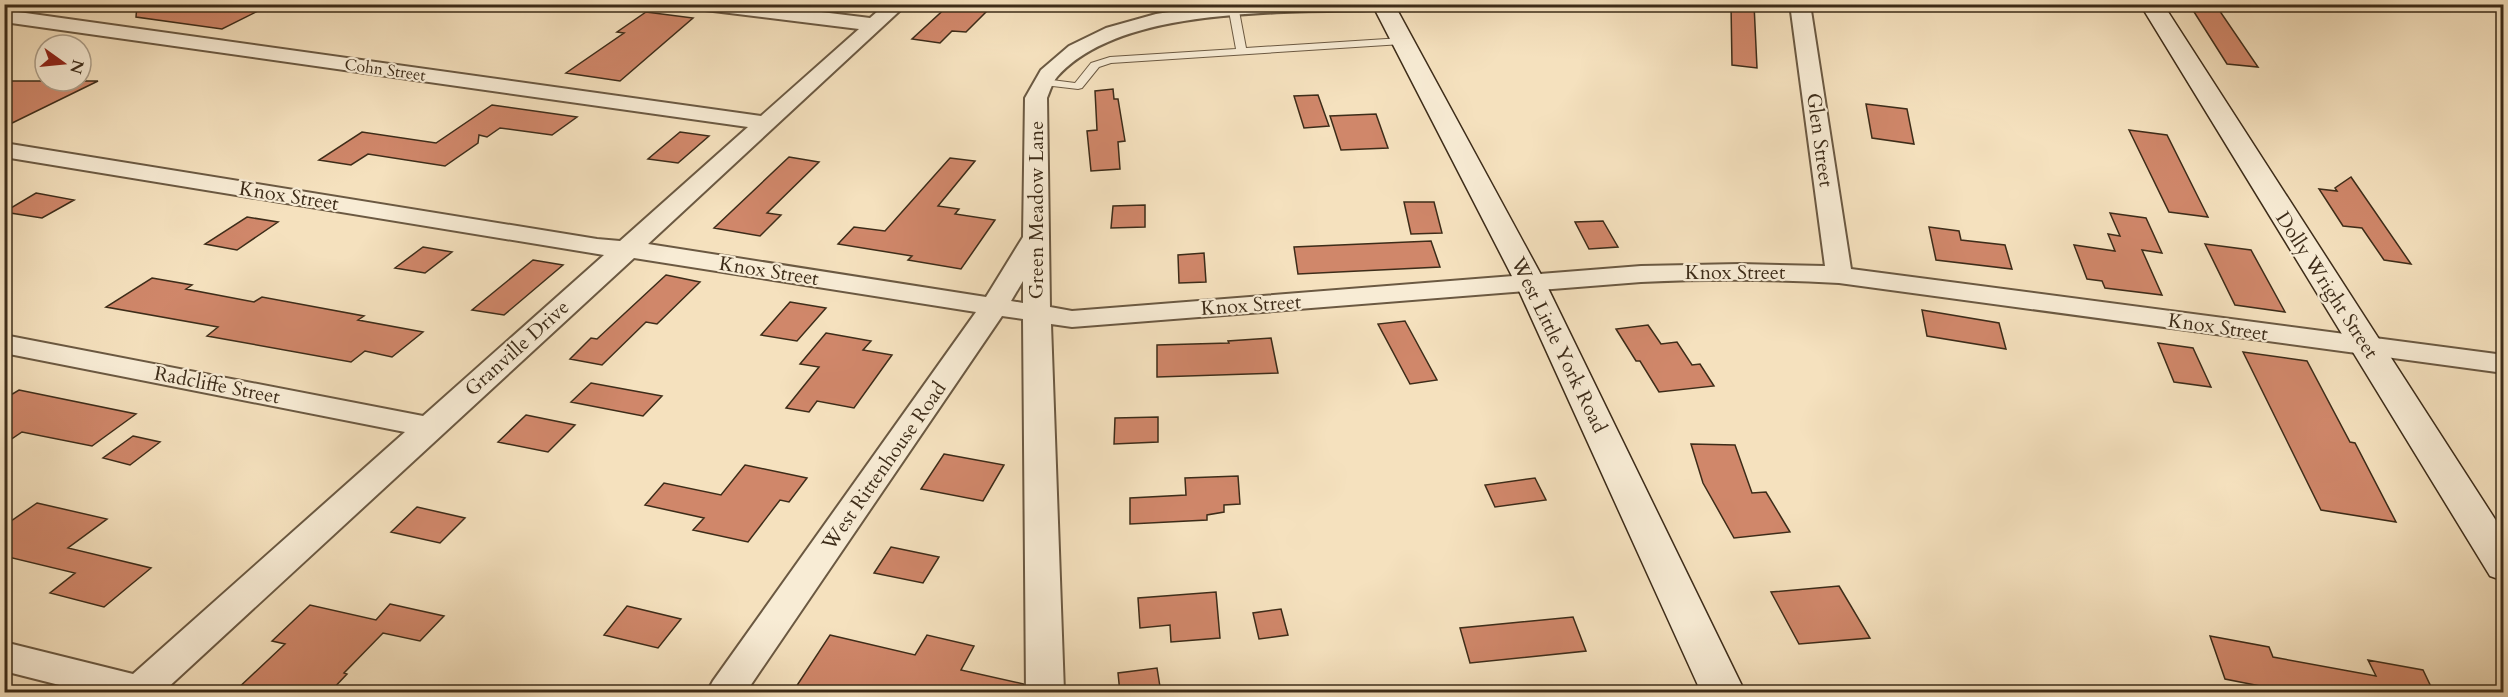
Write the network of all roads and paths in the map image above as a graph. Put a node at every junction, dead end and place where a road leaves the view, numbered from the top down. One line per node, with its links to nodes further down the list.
1 (705, 4): 9 (street)
2 (898, 4): 9 (street, Granville Drive)
3 (1377, 4): 7 (street, Green Meadow Lane)
4 (1383, 4): 10 (street, West Little York Road)
5 (1800, 4): 17 (street, Glen Street)
6 (2151, 4): 22 (street, Dolly Wright Street)
7 (1234, 11): 11 (lane); 12 (street, Green Meadow Lane)
8 (4, 16): 13 (street, Cohn Street)
9 (874, 25): 13 (street, Granville Drive)
10 (1402, 41): 11 (lane); 18 (street, West Little York Road)
11 (1241, 50): 12 (lane)
12 (1044, 82): 15 (street, Green Meadow Lane)
13 (766, 123): 16 (street, Granville Drive)
14 (4, 150): 16 (street, Knox Street)
15 (1036, 236): 19 (street, West Rittenhouse Road); 20 (street, Green Meadow Lane)
16 (628, 249): 19 (street, Knox Street); 24 (street, Granville Drive)
17 (1839, 275): 18 (street, Knox Street); 22 (street, Knox Street)
18 (1530, 282): 20 (street, Knox Street); 30 (street, West Little York Road)
19 (994, 307): 20 (street, Knox Street); 28 (street, West Rittenhouse Road)
20 (1036, 313): 29 (street, Green Meadow Lane)
21 (4, 344): 24 (street, Radcliffe Street)
22 (2364, 346): 23 (street, Knox Street); 25 (street, Dolly Wright Street)
23 (2504, 364)
24 (430, 427): 27 (street, Granville Drive)
25 (2504, 566)
26 (4, 656): 27 (street)
27 (138, 692)
28 (726, 693)
29 (1045, 693)
30 (1723, 693)

